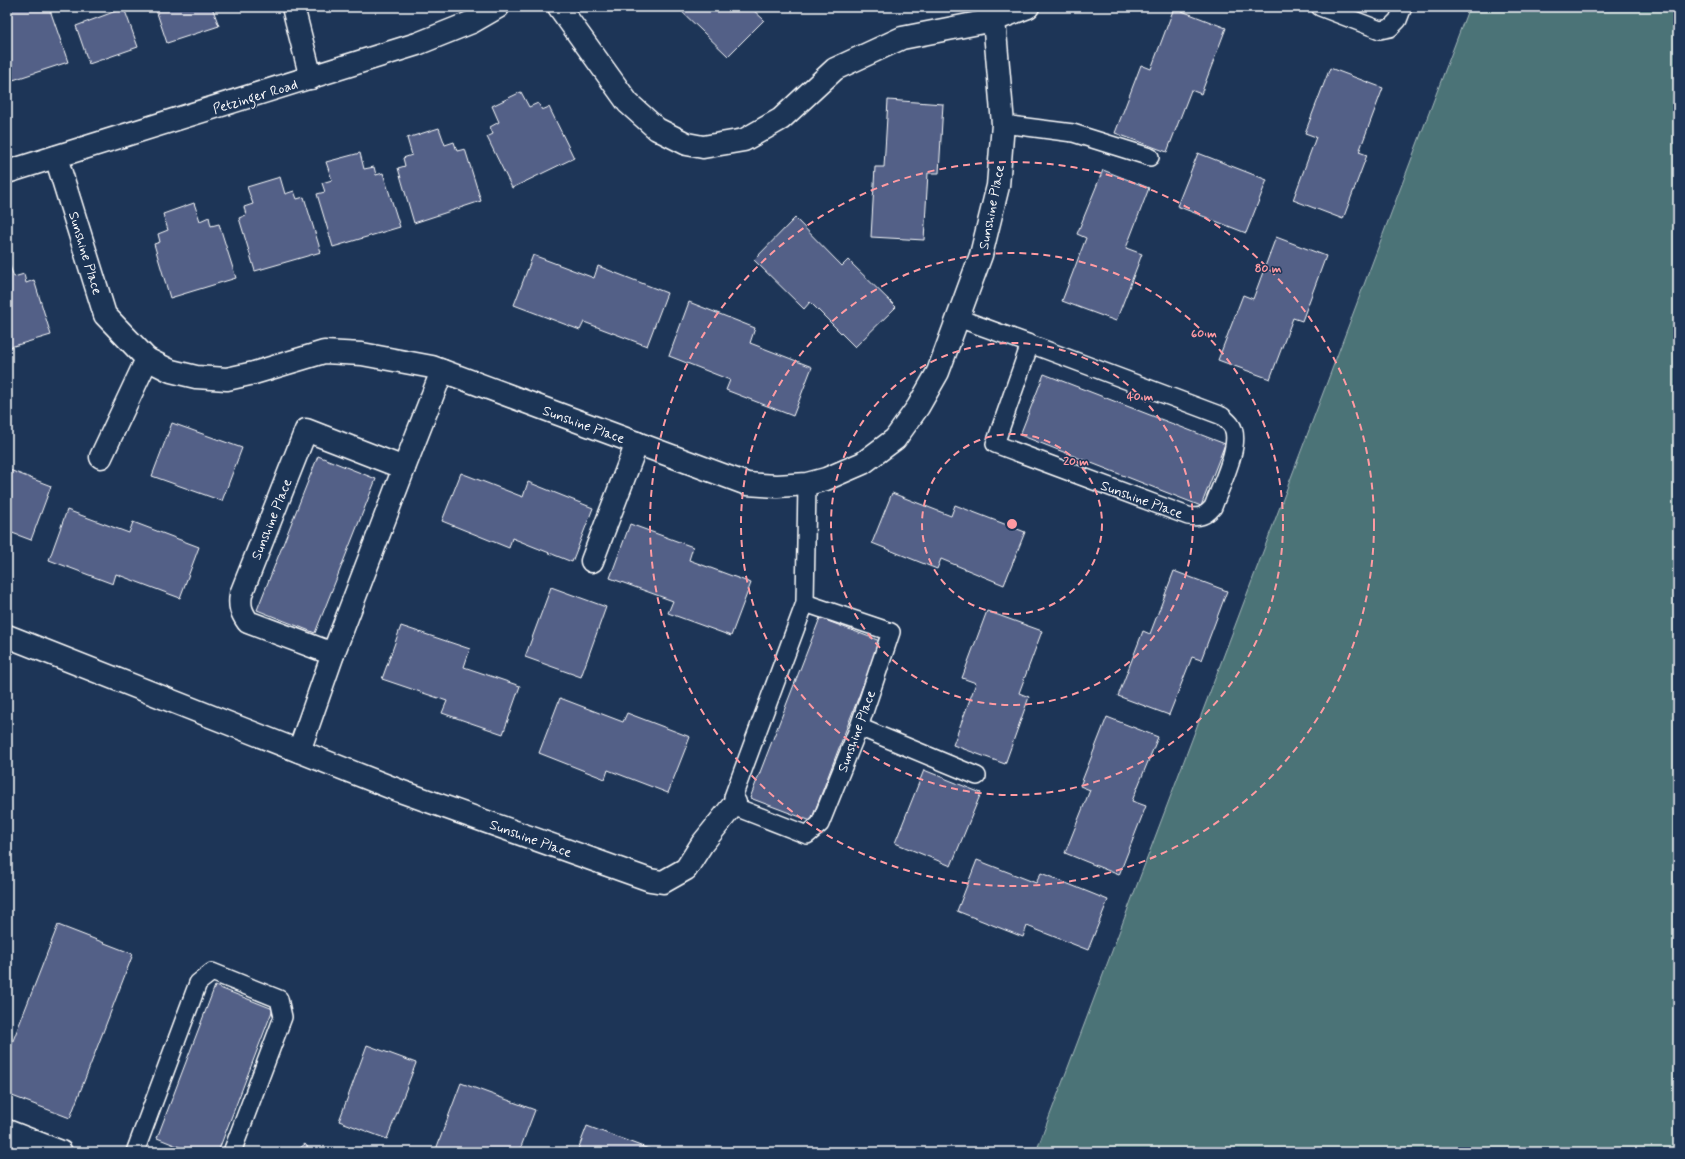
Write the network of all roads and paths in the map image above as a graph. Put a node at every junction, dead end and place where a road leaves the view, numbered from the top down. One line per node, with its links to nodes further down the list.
1 (293, 7): 8 (street)
2 (498, 7): 8 (street, Petzinger Road)
3 (559, 7): 7 (street)
4 (1028, 7): 7 (street)
5 (1320, 7): 6 (lane)
6 (1403, 7)
7 (994, 20): 9 (street, Sunshine Place)
8 (311, 78): 10 (street, Petzinger Road)
9 (1003, 124): 11 (lane); 13 (street, Sunshine Place)
10 (56, 157): 12 (street, Petzinger Road); 15 (street, Sunshine Place)
11 (1150, 157)
12 (7, 172)
13 (958, 318): 14 (lane, Sunshine Place); 20 (street, Sunshine Place)
14 (1030, 344): 14 (lane, Sunshine Place)
15 (146, 360): 16 (street, Sunshine Place); 18 (street)
16 (442, 371): 17 (street, Sunshine Place); 19 (street)
17 (637, 443): 20 (street, Sunshine Place); 21 (street, Sunshine Place)
18 (101, 457)
19 (404, 468): 24 (street); 24 (street, Sunshine Place)
20 (807, 484): 22 (lane)
21 (592, 561)
22 (805, 603): 25 (lane, Sunshine Place); 28 (lane)
23 (7, 636): 26 (street, Sunshine Place)
24 (333, 654): 26 (street)
25 (859, 727): 27 (lane); 28 (lane, Sunshine Place)
26 (299, 751): 28 (street, Sunshine Place)
27 (977, 776)
28 (735, 803)
29 (14, 1140): 30 (street)
30 (61, 1152)
31 (135, 1152): 32 (lane)
32 (232, 1152)

